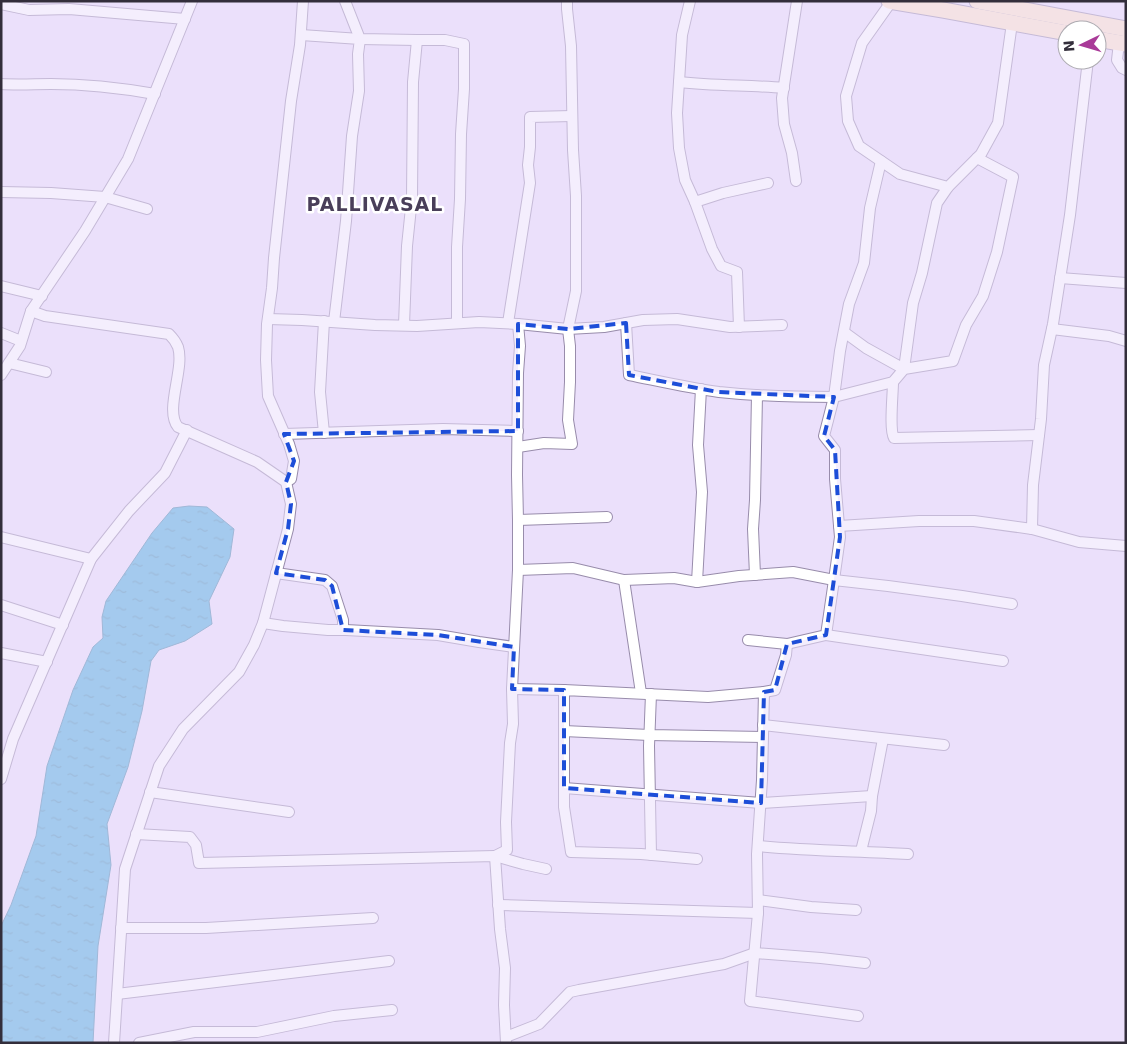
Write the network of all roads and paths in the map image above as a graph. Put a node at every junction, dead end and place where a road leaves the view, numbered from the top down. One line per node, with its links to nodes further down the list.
1 (192, 1): 10 (street)
2 (303, 1): 16 (street)
3 (345, 1): 17 (street)
4 (567, 1): 27 (street)
5 (690, 1): 23 (street)
6 (797, 1): 25 (street)
7 (890, 1): 12 (main road); 29 (street)
8 (977, 1): 11 (main road)
9 (1, 4): 10 (street)
10 (185, 19): 26 (street)
11 (1064, 20)
12 (1012, 23): 15 (main road); 28 (street)
13 (1107, 27): 14 (main road)
14 (1126, 29)
15 (1057, 31)
16 (301, 35): 17 (street); 42 (street)
17 (360, 39): 18 (street); 43 (street)
18 (417, 40): 44 (street); 47 (street)
19 (1107, 41): 20 (main road)
20 (1122, 44): 22 (street)
21 (1087, 70): 37 (street)
22 (1126, 70)
23 (679, 82): 25 (street); 35 (street)
24 (1, 84): 26 (street)
25 (784, 88): 30 (street)
26 (155, 94): 34 (street)
27 (572, 116): 46 (street); 50 (street)
28 (977, 158): 32 (street); 57 (street)
29 (881, 162): 32 (street); 52 (street)
30 (796, 181)
31 (768, 182): 35 (street)
32 (948, 187): 57 (street)
33 (1, 192): 34 (street)
34 (106, 197): 36 (street); 40 (street)
35 (695, 202): 49 (street)
36 (147, 209)
37 (1060, 278): 38 (street); 51 (street)
38 (1126, 283)
39 (1, 286): 40 (street)
40 (42, 296): 41 (street)
41 (31, 312): 54 (street); 64 (street)
42 (268, 319): 43 (street); 67 (street)
43 (329, 322): 47 (street); 66 (street)
44 (457, 323): 46 (street); 47 (street)
45 (626, 323): 49 (street); 50 (street); 61 (street)
46 (513, 324): 50 (street); 65 (street)
47 (404, 325)
48 (782, 325): 49 (street)
49 (739, 327)
50 (568, 329): 69 (street)
51 (1052, 329): 55 (street); 68 (street)
52 (844, 332): 57 (street); 63 (street)
53 (1, 333): 54 (street)
54 (21, 341): 56 (street)
55 (1126, 341)
56 (9, 363): 58 (street); 59 (street)
57 (904, 369): 60 (street)
58 (46, 372)
59 (1, 375)
60 (893, 382): 63 (street); 68 (street)
61 (701, 389): 62 (street); 83 (street)
62 (756, 395): 63 (street); 80 (street)
63 (834, 398): 73 (street)
64 (186, 430): 70 (street); 77 (street)
65 (518, 431): 66 (street); 69 (street)
66 (324, 433): 67 (street)
67 (284, 434): 70 (street)
68 (1039, 436): 74 (street)
69 (518, 447): 72 (street)
70 (286, 482): 79 (street)
71 (607, 518): 72 (street)
72 (518, 520): 78 (street)
73 (839, 526): 74 (street); 82 (street)
74 (1032, 529): 76 (street)
75 (1, 537): 77 (street)
76 (1126, 546)
77 (91, 559): 87 (street)
78 (518, 570): 81 (street); 92 (street)
79 (276, 573): 86 (street); 88 (street)
80 (755, 575): 82 (street); 83 (street)
81 (624, 580): 83 (street); 99 (street)
82 (834, 580): 84 (street); 89 (street)
83 (697, 582)
84 (1012, 604)
85 (1, 605): 87 (street)
86 (263, 623): 88 (street); 109 (street)
87 (63, 625): 95 (street)
88 (343, 630): 92 (street)
89 (826, 635): 91 (street); 94 (street)
90 (748, 640): 91 (street)
91 (787, 644): 98 (street)
92 (514, 647): 96 (street)
93 (1, 653): 95 (street)
94 (1004, 661)
95 (47, 662): 106 (street)
96 (512, 689): 97 (street); 119 (street)
97 (564, 690): 99 (street); 101 (street)
98 (764, 692): 99 (street); 100 (street)
99 (646, 694): 102 (street)
100 (763, 725): 103 (street); 104 (street)
101 (564, 731): 102 (street); 108 (street)
102 (649, 735): 103 (street); 110 (street)
103 (763, 737): 112 (street)
104 (884, 739): 105 (street); 111 (street)
105 (944, 745)
106 (5, 752): 107 (street)
107 (1, 779)
108 (564, 788): 110 (street); 118 (street)
109 (150, 792): 113 (street); 114 (street)
110 (650, 794): 112 (street); 118 (street)
111 (872, 796): 112 (street); 116 (street)
112 (761, 803): 115 (street)
113 (289, 812)
114 (136, 834): 119 (street); 127 (street)
115 (758, 846): 116 (street); 122 (street)
116 (861, 851): 117 (street)
117 (908, 854)
118 (651, 855): 120 (street)
119 (495, 856): 121 (street); 123 (street)
120 (697, 859)
121 (546, 869)
122 (758, 900): 124 (street); 125 (street)
123 (498, 905): 125 (street); 134 (street)
124 (856, 910)
125 (758, 913): 128 (street)
126 (372, 918): 127 (street)
127 (121, 928): 131 (street)
128 (755, 953): 130 (street); 133 (street); 134 (street)
129 (389, 961): 131 (street)
130 (865, 963)
131 (117, 994): 135 (street)
132 (392, 1010): 136 (street)
133 (858, 1016)
134 (506, 1040)
135 (114, 1043)
136 (139, 1043)

